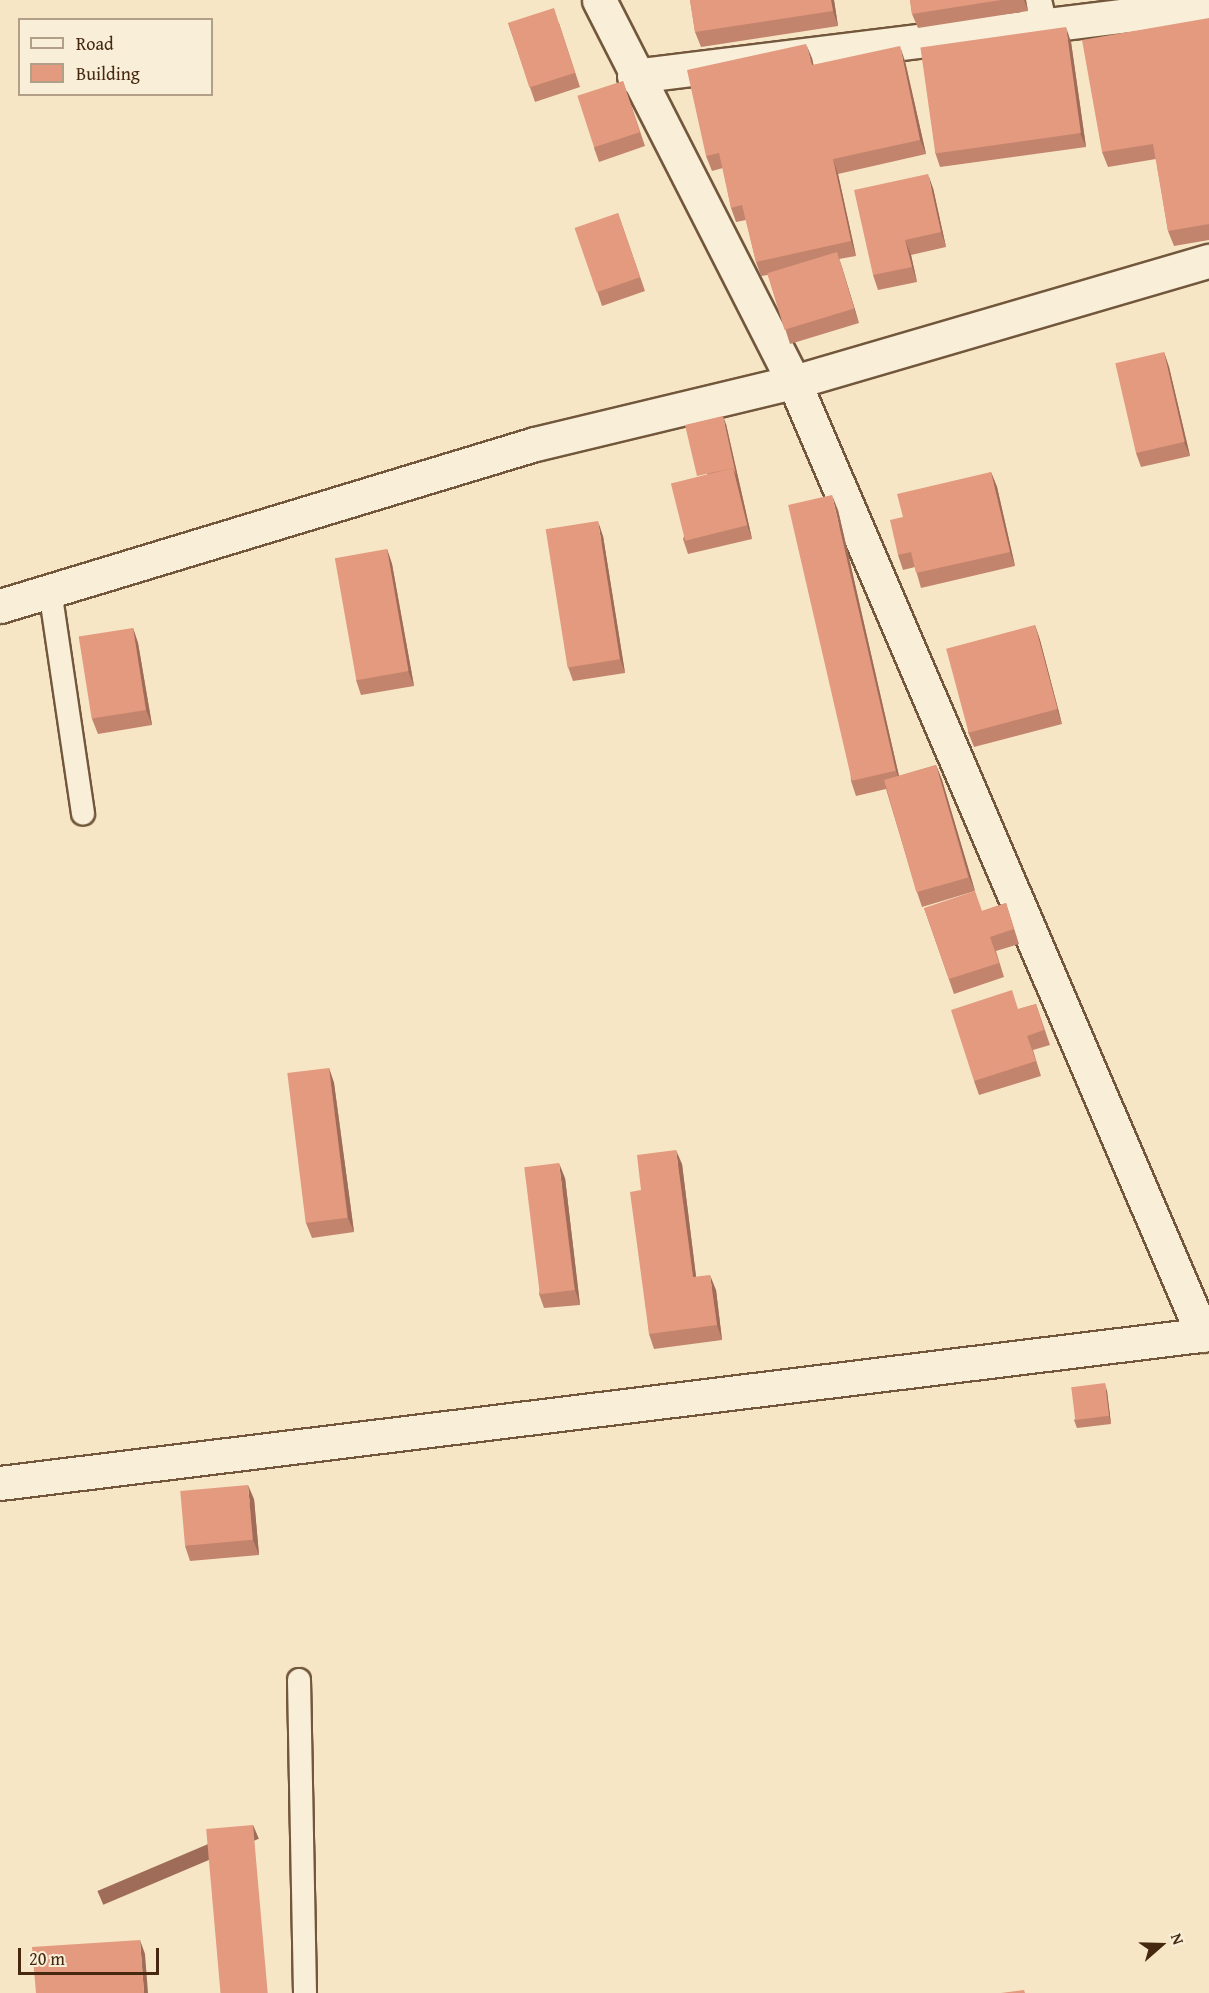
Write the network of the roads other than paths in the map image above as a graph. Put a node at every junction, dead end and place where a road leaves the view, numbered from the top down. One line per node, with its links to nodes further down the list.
1 (599, 0): 4 (street)
2 (1209, 5): 3 (street)
3 (1037, 14): 4 (street)
4 (634, 76): 6 (street)
5 (1209, 261): 6 (street)
6 (795, 382): 7 (street); 10 (street)
7 (50, 590): 8 (street); 9 (lane)
8 (0, 606)
9 (83, 814)
10 (1206, 1335): 11 (street)
11 (0, 1483)
12 (299, 1680): 13 (lane)
13 (305, 1993)

